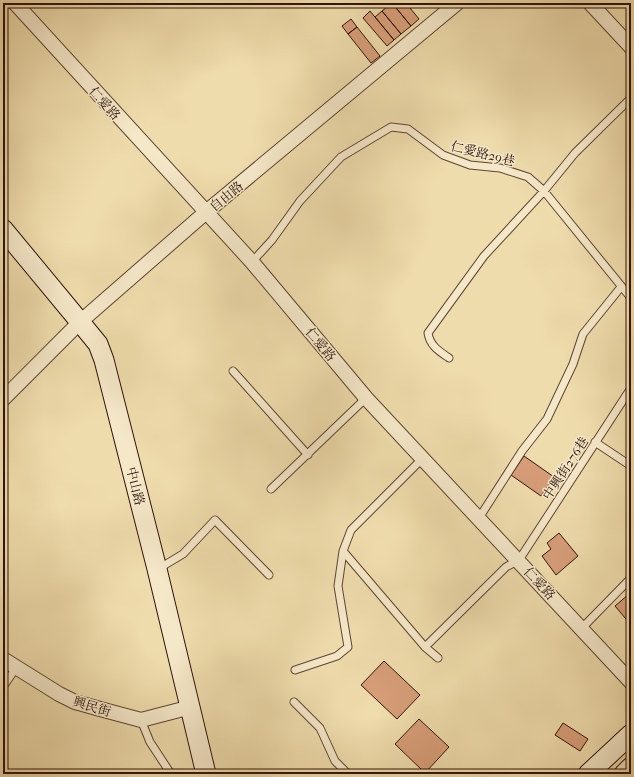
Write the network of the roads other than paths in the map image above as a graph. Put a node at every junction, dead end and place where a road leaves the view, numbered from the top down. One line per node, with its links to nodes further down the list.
1 (15, 3): 7 (street, 仁愛路)
2 (457, 3): 7 (street, 自由路)
3 (590, 3): 4 (street)
4 (631, 47)
5 (631, 98): 6 (lane)
6 (544, 191): 9 (lane, 仁愛路29巷); 10 (lane, 仁愛路29巷); 13 (lane)
7 (205, 213): 9 (street, 仁愛路); 12 (street, 自由路)
8 (3, 229): 12 (main road, 中山路)
9 (252, 262): 17 (street, 仁愛路)
10 (621, 287): 11 (lane, 仁愛路29巷); 23 (lane)
11 (631, 298)
12 (80, 322): 16 (street, 自由路); 26 (main road, 中山路)
13 (449, 358)
14 (232, 371): 19 (lane)
15 (631, 388): 18 (lane, 中興街276巷)
16 (3, 398)
17 (366, 398): 19 (lane); 20 (street, 仁愛路)
18 (596, 442): 21 (lane); 25 (lane, 中興街276巷)
19 (308, 455): 22 (lane)
20 (423, 458): 23 (street, 仁愛路); 24 (lane)
21 (631, 466)
22 (271, 489)
23 (479, 518): 25 (street, 仁愛路)
24 (343, 551): 30 (lane); 34 (lane)
25 (519, 560): 29 (street, 仁愛路); 30 (lane)
26 (157, 570): 27 (lane); 38 (main road, 中山路)
27 (269, 575)
28 (631, 578): 29 (lane)
29 (582, 628): 35 (street, 仁愛路)
30 (425, 647): 31 (lane)
31 (438, 658)
32 (3, 659): 33 (street, 興民街)
33 (16, 668): 36 (lane); 39 (street, 興民街)
34 (295, 670)
35 (631, 682)
36 (3, 687)
37 (294, 702): 44 (lane)
38 (191, 707): 39 (street, 興民街); 43 (main road, 中山路)
39 (141, 720): 42 (lane)
40 (631, 734): 45 (main road)
41 (631, 767): 46 (main road)
42 (171, 774)
43 (206, 774)
44 (348, 774)
45 (588, 774)
46 (624, 774)

